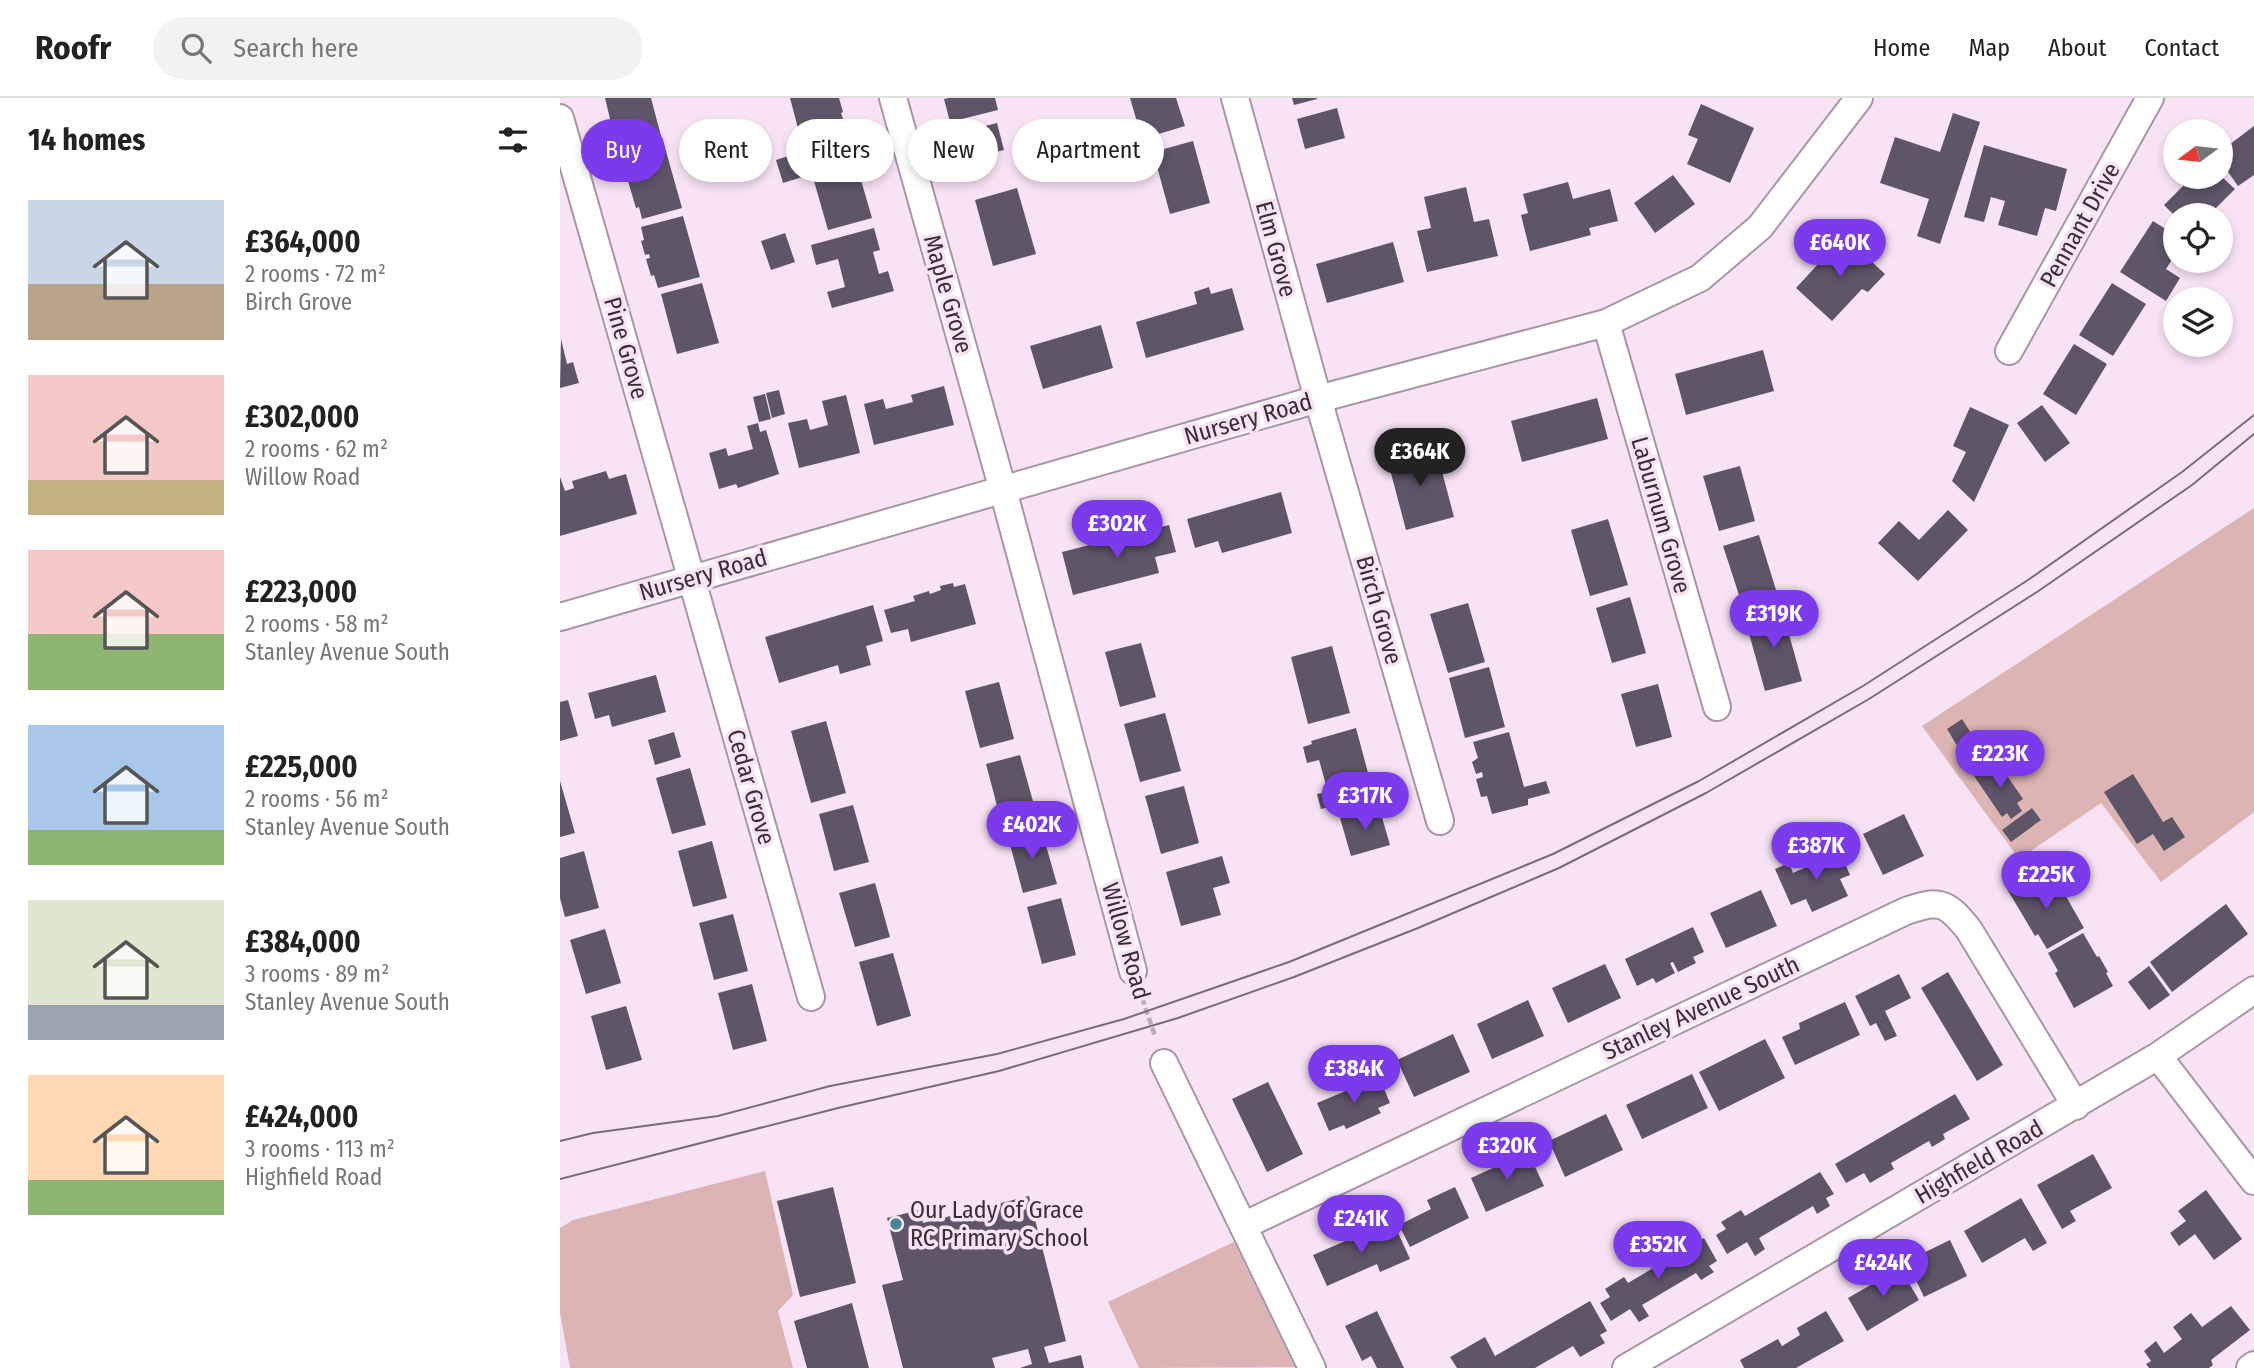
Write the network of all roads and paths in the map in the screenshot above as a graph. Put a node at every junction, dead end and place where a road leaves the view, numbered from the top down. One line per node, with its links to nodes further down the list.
1 (893, 98): 9 (street, Maple Grove)
2 (1235, 98): 8 (street, Elm Grove)
3 (1859, 98): 6 (street, Nursery Road)
4 (2150, 98): 7 (street, Pennant Drive)
5 (560, 118): 10 (street, Pine Grove)
6 (1606, 323): 8 (street, Nursery Road); 12 (street, Laburnum Grove)
7 (2009, 351)
8 (1318, 399): 9 (street, Nursery Road); 13 (street, Birch Grove)
9 (1003, 490): 10 (street, Nursery Road); 14 (street, Willow Road)
10 (691, 578): 11 (street, Nursery Road); 16 (street, Cedar Grove)
11 (560, 617)
12 (1717, 707)
13 (1440, 821)
14 (1133, 971): 18 (path, Willow Road)
15 (2254, 990): 17 (street, Highfield Road)
16 (811, 997)
17 (2158, 1056): 19 (street, Highfield Road); 20 (street)
18 (1164, 1063): 21 (street)
19 (2076, 1106): 21 (street, Stanley Avenue South); 23 (street, Highfield Road)
20 (2254, 1181)
21 (1243, 1226): 22 (street)
22 (1312, 1368)
23 (1626, 1368)

